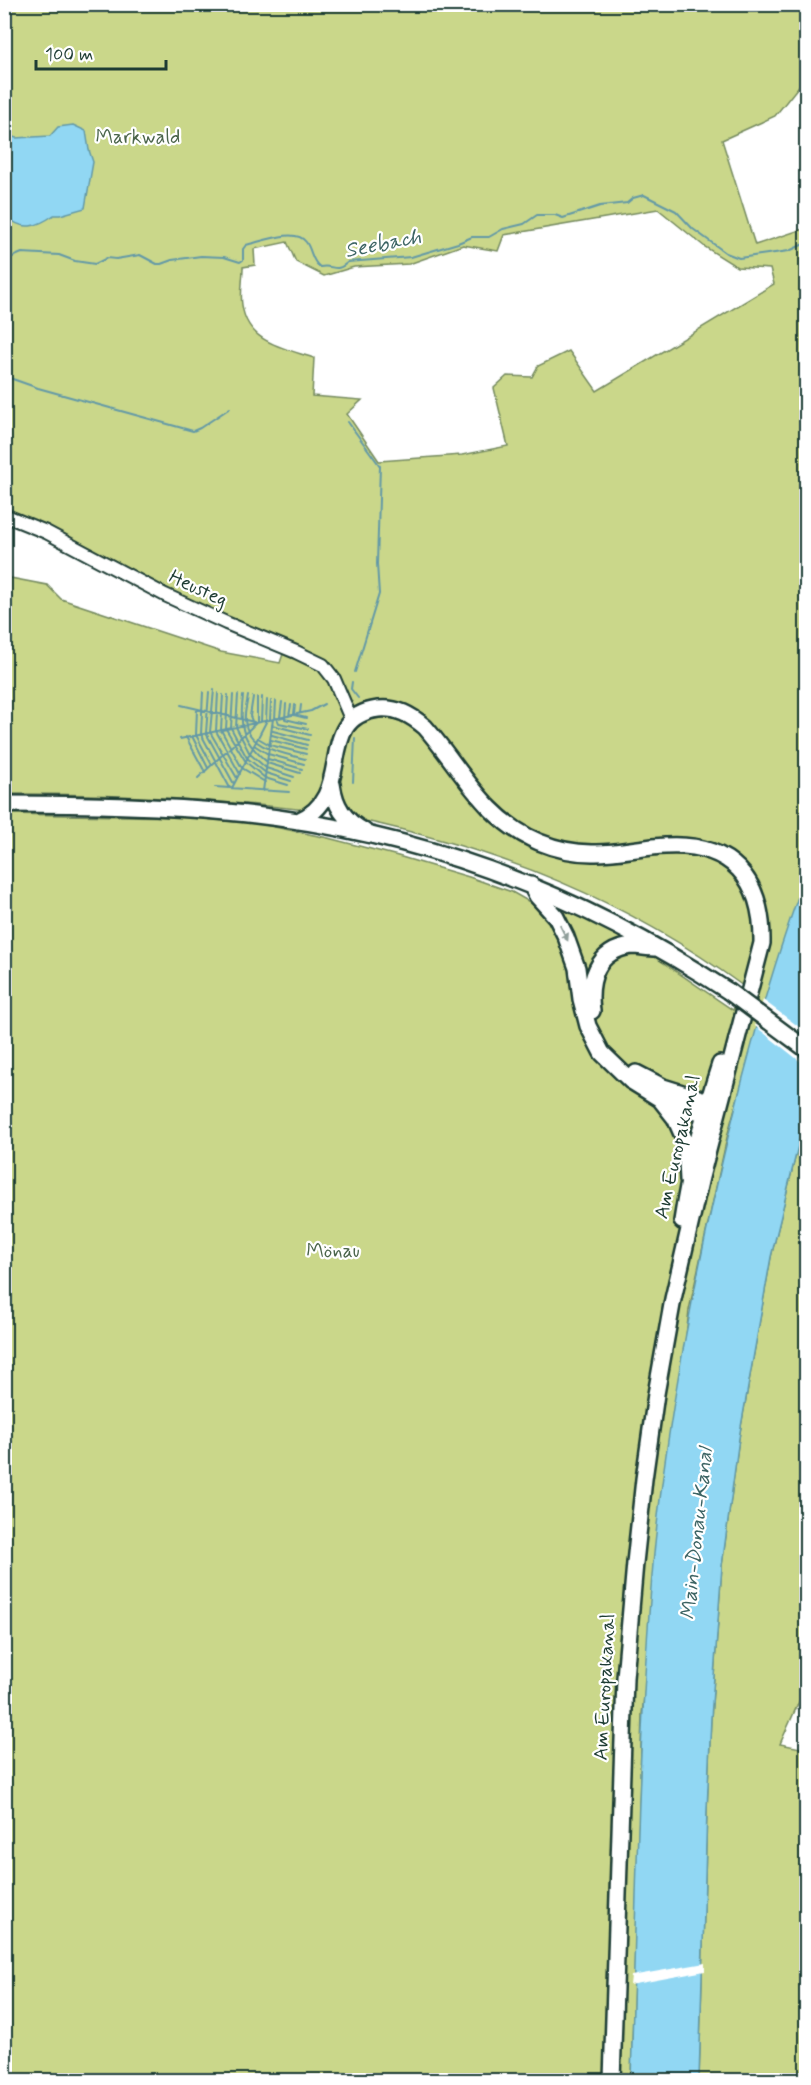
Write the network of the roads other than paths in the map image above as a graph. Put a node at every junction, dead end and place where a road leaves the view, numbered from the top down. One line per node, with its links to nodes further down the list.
1 (4, 515): 2 (street, Heusteg)
2 (351, 719): 3 (main road); 11 (main road, Am Europakanal)
3 (332, 784): 5 (main road); 6 (main road)
4 (4, 804): 5 (main road)
5 (298, 821): 6 (main road)
6 (366, 834): 7 (main road)
7 (531, 885): 8 (main road); 10 (main road, one-way to 10)
8 (662, 949): 9 (main road, bridge); 11 (main road)
9 (807, 1049)
10 (660, 1099): 11 (main road); 12 (main road)
11 (713, 1108): 12 (main road, Am Europakanal); 13 (main road, Am Europakanal)
12 (688, 1180): 13 (main road, Am Europakanal)
13 (673, 1299): 14 (main road, Am Europakanal)
14 (612, 2080)

